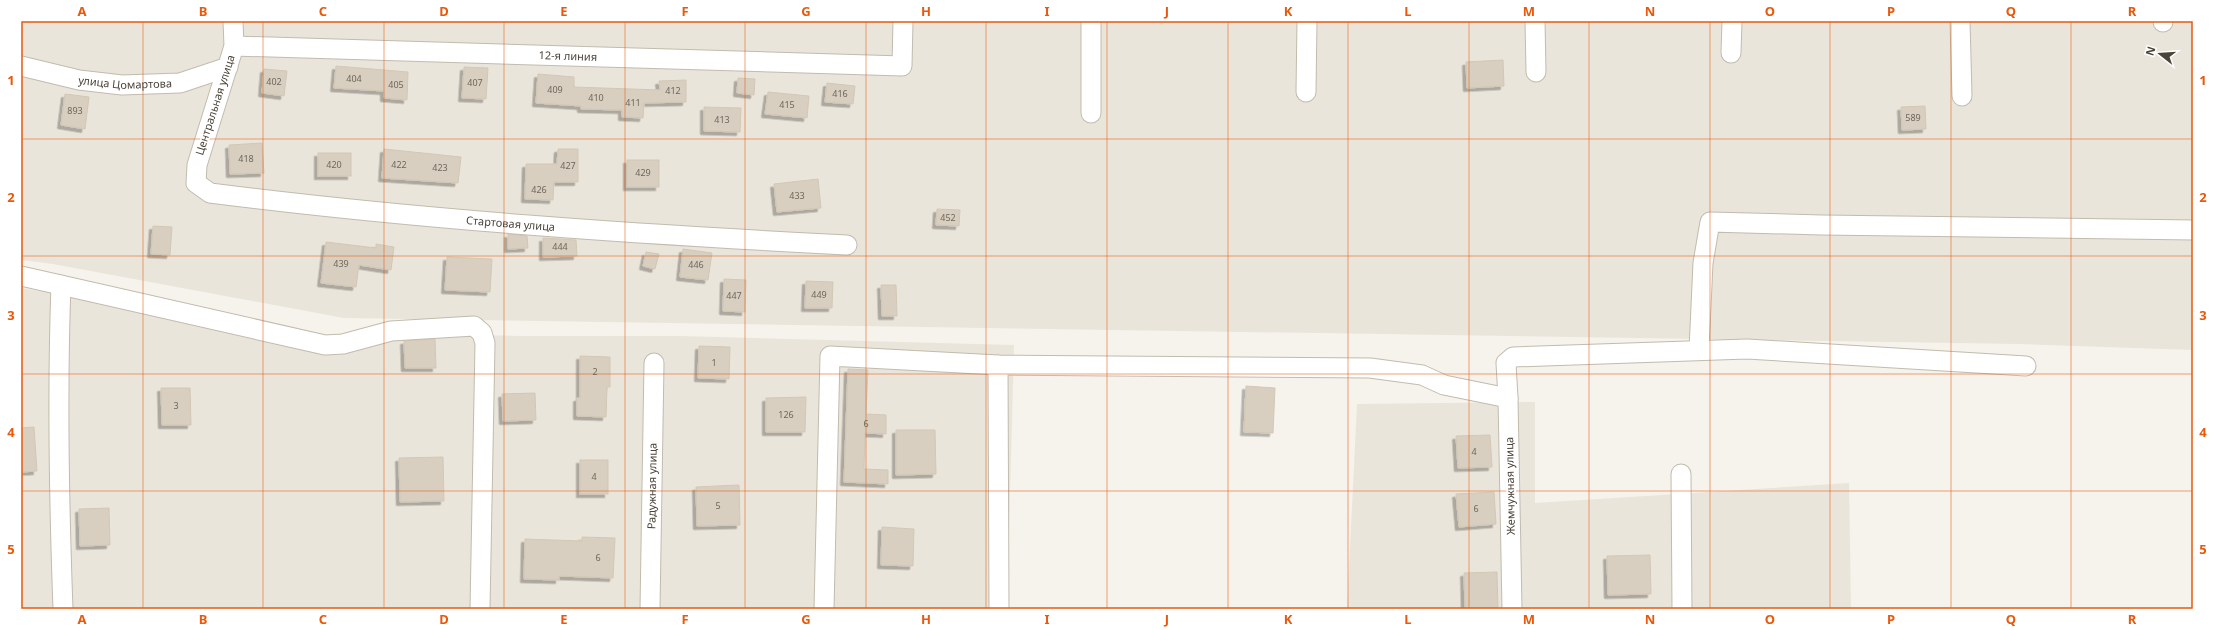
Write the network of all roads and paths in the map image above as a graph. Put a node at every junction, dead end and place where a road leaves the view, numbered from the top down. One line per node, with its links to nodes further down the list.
1 (233, 21): 8 (street, Центральная улица)
2 (903, 21): 8 (street, 12-я линия)
3 (1091, 21): 15 (street)
4 (1306, 21): 13 (street)
5 (1535, 21): 12 (street)
6 (1732, 21): 9 (street)
7 (1960, 21): 14 (street)
8 (234, 46): 11 (street, Центральная улица)
9 (1731, 53)
10 (21, 66): 11 (street, улица Цомартова)
11 (228, 67): 16 (street, Центральная улица)
12 (1536, 72)
13 (1306, 92)
14 (1962, 96)
15 (1091, 113)
16 (196, 165): 18 (street, Стартовая улица)
17 (2193, 230): 21 (street)
18 (847, 246)
19 (21, 276): 20 (street)
20 (61, 285): 27 (street); 28 (street)
21 (1699, 350): 24 (street); 25 (street, Жемчужная улица)
22 (654, 363): 29 (street, Радужная улица)
23 (998, 365): 25 (street); 30 (street); 31 (street)
24 (2026, 366)
25 (1508, 398): 32 (street, Жемчужная улица)
26 (1682, 474): 33 (street)
27 (64, 609)
28 (480, 609)
29 (650, 609)
30 (824, 609)
31 (999, 609)
32 (1512, 609)
33 (1682, 609)

